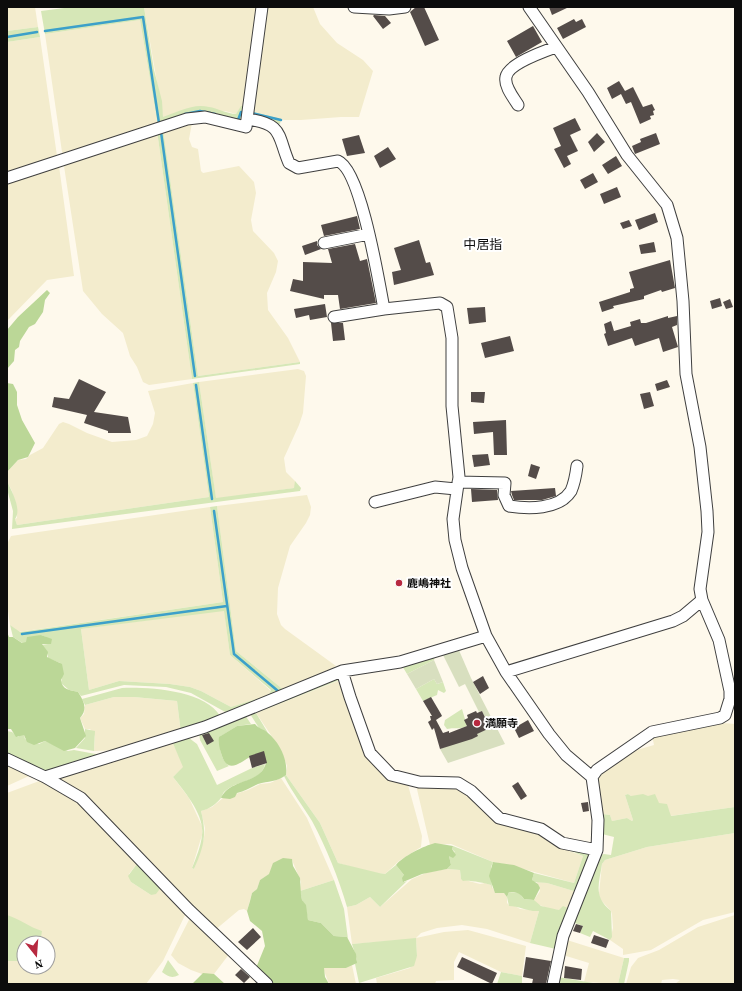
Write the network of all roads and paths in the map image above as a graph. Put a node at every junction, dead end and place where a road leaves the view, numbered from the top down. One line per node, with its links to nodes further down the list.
1 (262, 7): 7 (street)
2 (354, 7): 3 (street)
3 (405, 7)
4 (529, 7): 5 (street)
5 (556, 47): 6 (street); 16 (street)
6 (518, 105)
7 (247, 119): 8 (street); 9 (street)
8 (7, 178)
9 (369, 234): 10 (street); 11 (street)
10 (324, 242)
11 (384, 309): 12 (street); 14 (street)
12 (334, 317)
13 (578, 466): 14 (street)
14 (457, 486): 15 (street); 17 (street)
15 (375, 502)
16 (702, 600): 19 (street); 20 (street)
17 (486, 636): 18 (street); 19 (street)
18 (342, 671): 22 (street); 24 (street)
19 (506, 672): 23 (street)
20 (730, 716): 23 (street)
21 (7, 758): 22 (street)
22 (45, 777): 25 (street)
23 (592, 777): 24 (street)
24 (597, 850): 26 (street)
25 (267, 984)
26 (553, 984)

